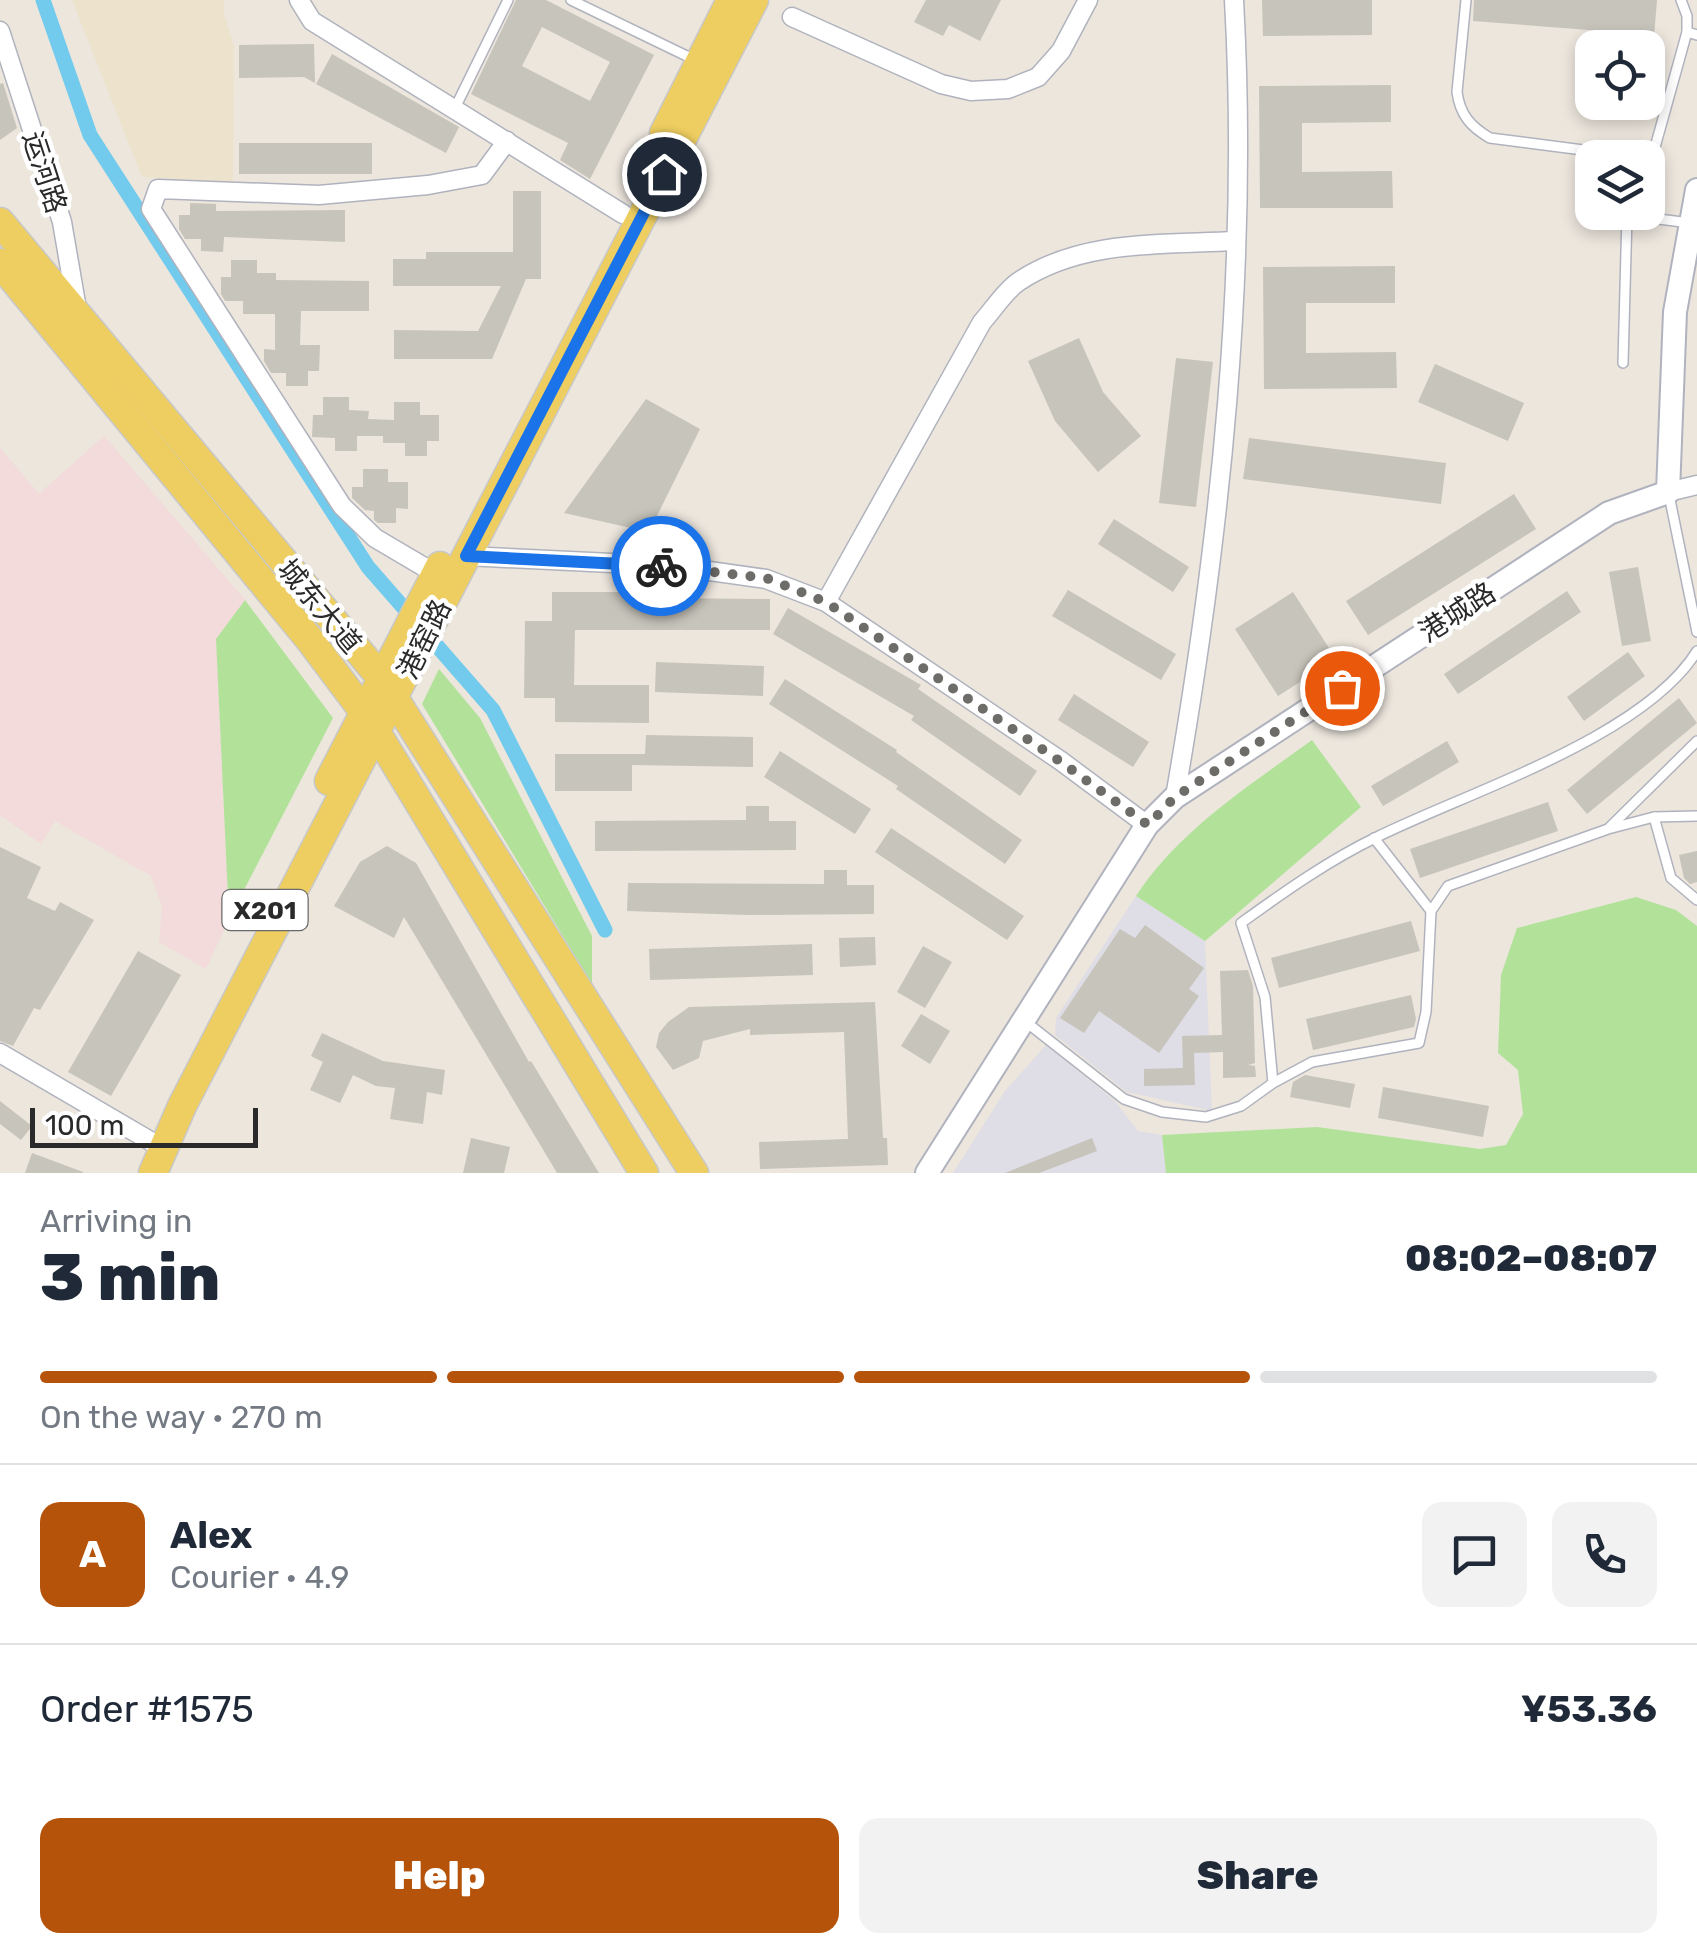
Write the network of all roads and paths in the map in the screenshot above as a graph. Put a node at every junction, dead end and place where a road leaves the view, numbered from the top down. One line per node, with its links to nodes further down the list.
1 (299, 0): 14 (street)
2 (508, 0): 14 (lane)
3 (571, 0): 13 (lane)
4 (731, 0): 13 (main road, 港窑路 / X201)
5 (754, 0): 28 (main road, 港窑路 / X201)
6 (1088, 0): 10 (street)
7 (1234, 0): 22 (street)
8 (1466, 0): 17 (lane)
9 (1681, 0): 12 (lane)
10 (792, 17)
11 (0, 31): 24 (street, 运河路)
12 (1692, 34): 15 (lane)
13 (700, 62): 19 (main road, 港窑路 / X201)
14 (455, 108): 16 (street)
15 (1658, 140)
16 (507, 141): 19 (street); 29 (street)
17 (1575, 149)
18 (1697, 190): 21 (street)
19 (622, 214): 29 (main road, 港窑路 / X201)
20 (0, 222): 24 (main road, 城东大道)
21 (1691, 224): 25 (lane); 27 (street)
22 (1235, 241): 30 (street); 36 (street)
23 (0, 264): 34 (main road, 城东大道)
24 (78, 316): 33 (main road, 城东大道)
25 (1623, 364)
26 (1697, 485): 27 (street)
27 (1668, 492): 31 (lane); 36 (street, 港城路)
28 (466, 556): 29 (main road, 港窑路 / X201); 30 (street)
29 (437, 585): 33 (main road, 港窑路 / X201)
30 (826, 602): 39 (street)
31 (1697, 632)
32 (1697, 650): 41 (lane)
33 (388, 688): 34 (main road, 港窑路 / X201); 51 (main road, 城东大道)
34 (370, 722): 47 (main road, 港窑路 / X201); 49 (main road, 港窑路 / X201); 50 (main road, 城东大道)
35 (1697, 741): 40 (lane)
36 (1175, 797): 39 (street, 港城路)
37 (1697, 816): 38 (lane)
38 (1654, 817): 40 (lane); 42 (lane)
39 (1148, 825): 44 (street, 港城路)
40 (1608, 829): 43 (lane)
41 (1374, 838): 43 (lane); 46 (lane)
42 (1697, 900)
43 (1431, 910): 46 (lane)
44 (1024, 1020): 46 (lane); 52 (street, 港城路)
45 (0, 1053): 47 (street)
46 (1273, 1083)
47 (152, 1142): 48 (main road, 港窑路 / X201)
48 (138, 1173)
49 (153, 1173)
50 (644, 1173)
51 (694, 1173)
52 (927, 1173)

